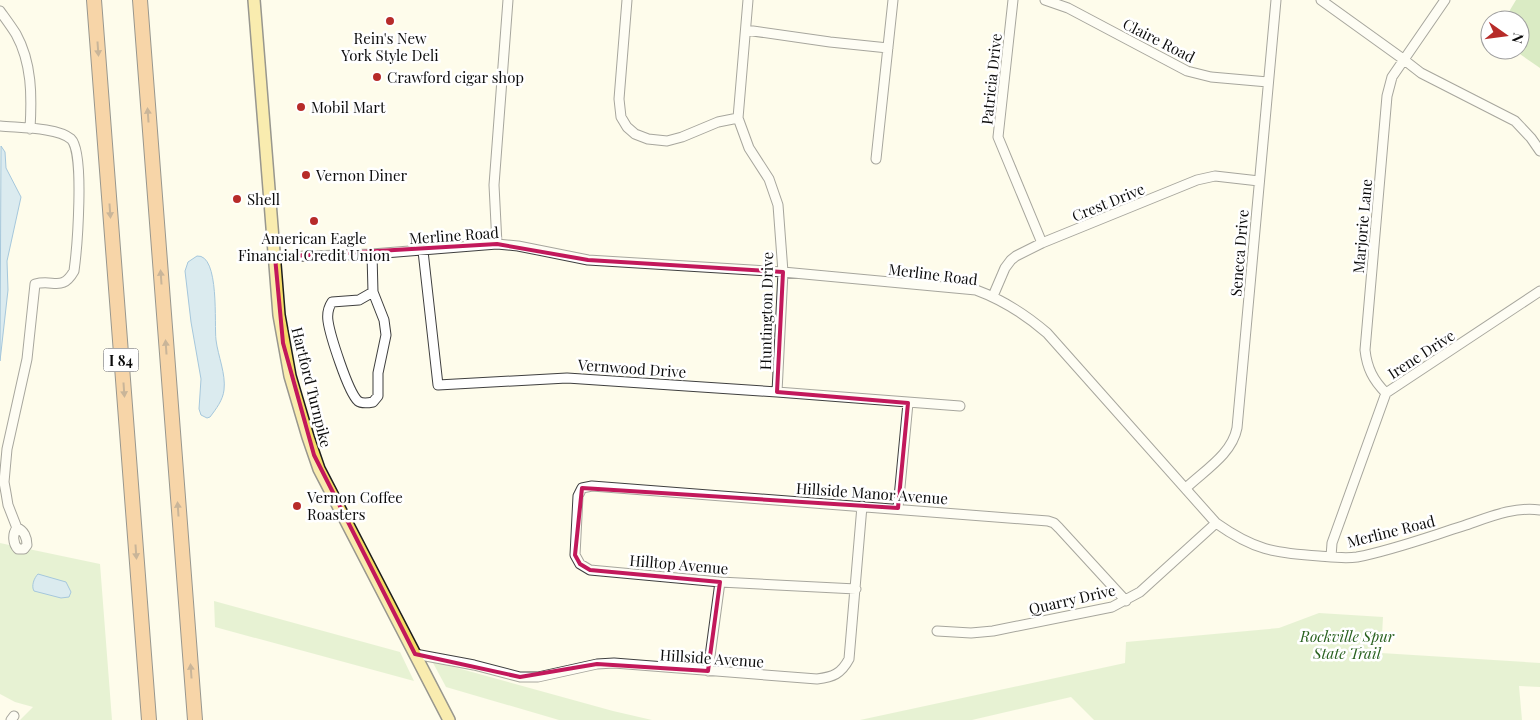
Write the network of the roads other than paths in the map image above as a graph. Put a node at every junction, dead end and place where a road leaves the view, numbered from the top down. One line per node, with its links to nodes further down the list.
1 (94, 0): 53 (highway, I 84, one-way to 53)
2 (140, 0): 18 (highway)
3 (149, 0): 18 (highway)
4 (254, 0): 30 (main road, Hartford Turnpike)
5 (508, 0): 27 (street)
6 (627, 0): 20 (street)
7 (748, 0): 15 (street, Huntington Drive)
8 (893, 0): 16 (street)
9 (1014, 0): 26 (street, Patricia Drive)
10 (1045, 0): 19 (street, Claire Road)
11 (1276, 0): 19 (street, Seneca Drive)
12 (1321, 0): 17 (street)
13 (1445, 0): 17 (street, Marjorie Lane)
14 (0, 11): 22 (street)
15 (746, 30): 16 (street); 20 (street, Huntington Drive)
16 (888, 48): 24 (street)
17 (1403, 58): 23 (street); 36 (street, Marjorie Lane)
18 (144, 63): 54 (highway, one-way to 18)
19 (1268, 82): 25 (street, Seneca Drive)
20 (738, 118): 31 (street, Huntington Drive)
21 (0, 126): 22 (street)
22 (30, 129): 45 (street)
23 (1540, 152)
24 (876, 159)
25 (1259, 181): 26 (street, Crest Drive); 40 (street, Seneca Drive)
26 (1042, 243): 34 (street, Crest Drive)
27 (497, 244): 28 (street, Merline Road); 31 (street, Merline Road)
28 (423, 250): 29 (street, Merline Road); 35 (street, Vernwood Drive)
29 (372, 254): 30 (street, Merline Road); 33 (street)
30 (274, 258): 51 (main road, Hartford Turnpike)
31 (783, 272): 34 (street, Merline Road); 35 (street, Huntington Drive)
32 (1540, 291): 36 (street, Irene Drive)
33 (373, 292): 33 (street)
34 (993, 296): 40 (street, Merline Road)
35 (777, 392): 37 (street, Vernwood Drive)
36 (1386, 393): 46 (street, Irene Drive)
37 (908, 403): 38 (street, Vernwood Drive); 42 (street)
38 (960, 406)
39 (582, 488): 41 (street, Hillside Manor Avenue); 47 (street, Hilltop Avenue)
40 (1186, 488): 44 (street, Merline Road)
41 (862, 506): 42 (street, Hillside Manor Avenue); 48 (street, Hillside Avenue)
42 (898, 508): 49 (street, Hillside Manor Avenue)
43 (1540, 510): 46 (street, Merline Road)
44 (1216, 523): 46 (street, Merline Road); 49 (street, Quarry Drive)
45 (16, 528)
46 (1331, 557)
47 (720, 582): 48 (street, Hilltop Avenue); 52 (street)
48 (856, 589): 52 (street, Hillside Avenue)
49 (1126, 601): 50 (street, Quarry Drive)
50 (937, 631)
51 (415, 654): 52 (street, Hillside Avenue); 55 (main road, Hartford Turnpike)
52 (708, 672)
53 (149, 720)
54 (195, 720)
55 (449, 720)

